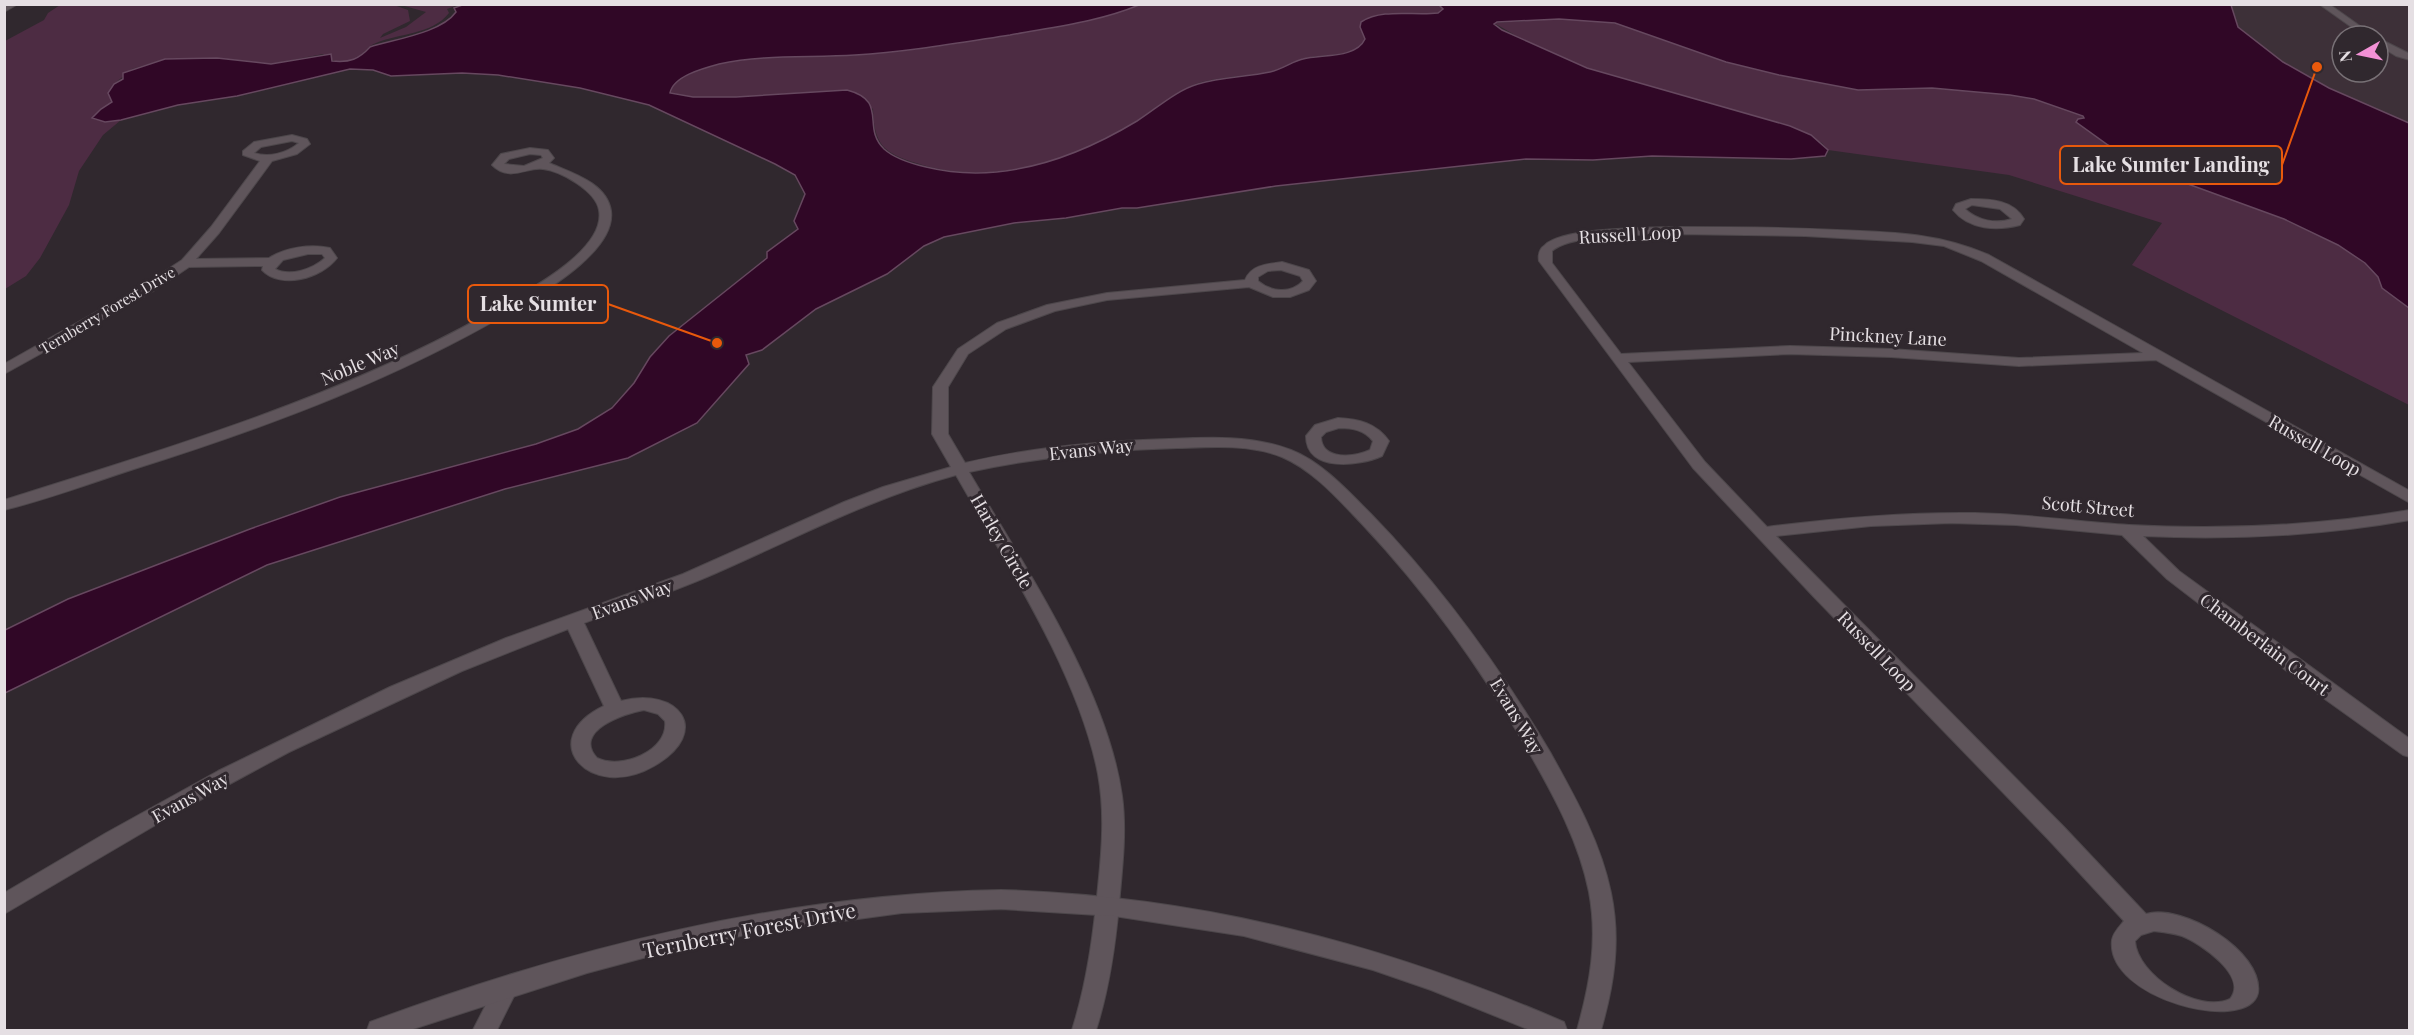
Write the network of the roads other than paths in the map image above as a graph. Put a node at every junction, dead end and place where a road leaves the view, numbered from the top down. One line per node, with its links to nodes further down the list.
1 (14, 4): 3 (street)
2 (2324, 4): 4 (street)
3 (4, 10)
4 (2353, 24)
5 (2390, 48): 6 (street)
6 (2409, 57)
7 (269, 157): 10 (street, Ternberry Forest Drive)
8 (542, 164): 19 (street, Noble Way)
9 (271, 262): 10 (street)
10 (186, 263): 14 (street, Ternberry Forest Drive)
11 (1252, 283): 17 (street, Harley Circle)
12 (2157, 356): 13 (street, Pinckney Lane); 13 (street, Russell Loop); 18 (street, Russell Loop)
13 (1617, 358): 22 (street, Russell Loop)
14 (4, 370)
15 (1320, 454): 16 (street)
16 (1302, 461): 17 (street, Evans Way); 34 (street, Evans Way)
17 (961, 470): 23 (street, Evans Way); 27 (street, Harley Circle)
18 (2409, 498)
19 (4, 505)
20 (2409, 515): 21 (street, Scott Street)
21 (2127, 530): 22 (street, Scott Street); 25 (street, Chamberlain Court)
22 (1764, 533): 28 (street, Russell Loop)
23 (573, 620): 24 (street); 26 (street, Evans Way)
24 (615, 709): 24 (street)
25 (2409, 750)
26 (4, 905)
27 (1108, 907): 29 (street, Ternberry Forest Drive); 32 (street, Harley Circle); 33 (street, Ternberry Forest Drive)
28 (2140, 923): 28 (street)
29 (505, 990): 30 (street, Ternberry Forest Drive); 31 (street)
30 (392, 1028)
31 (485, 1030)
32 (1084, 1030)
33 (1555, 1030)
34 (1589, 1030)

